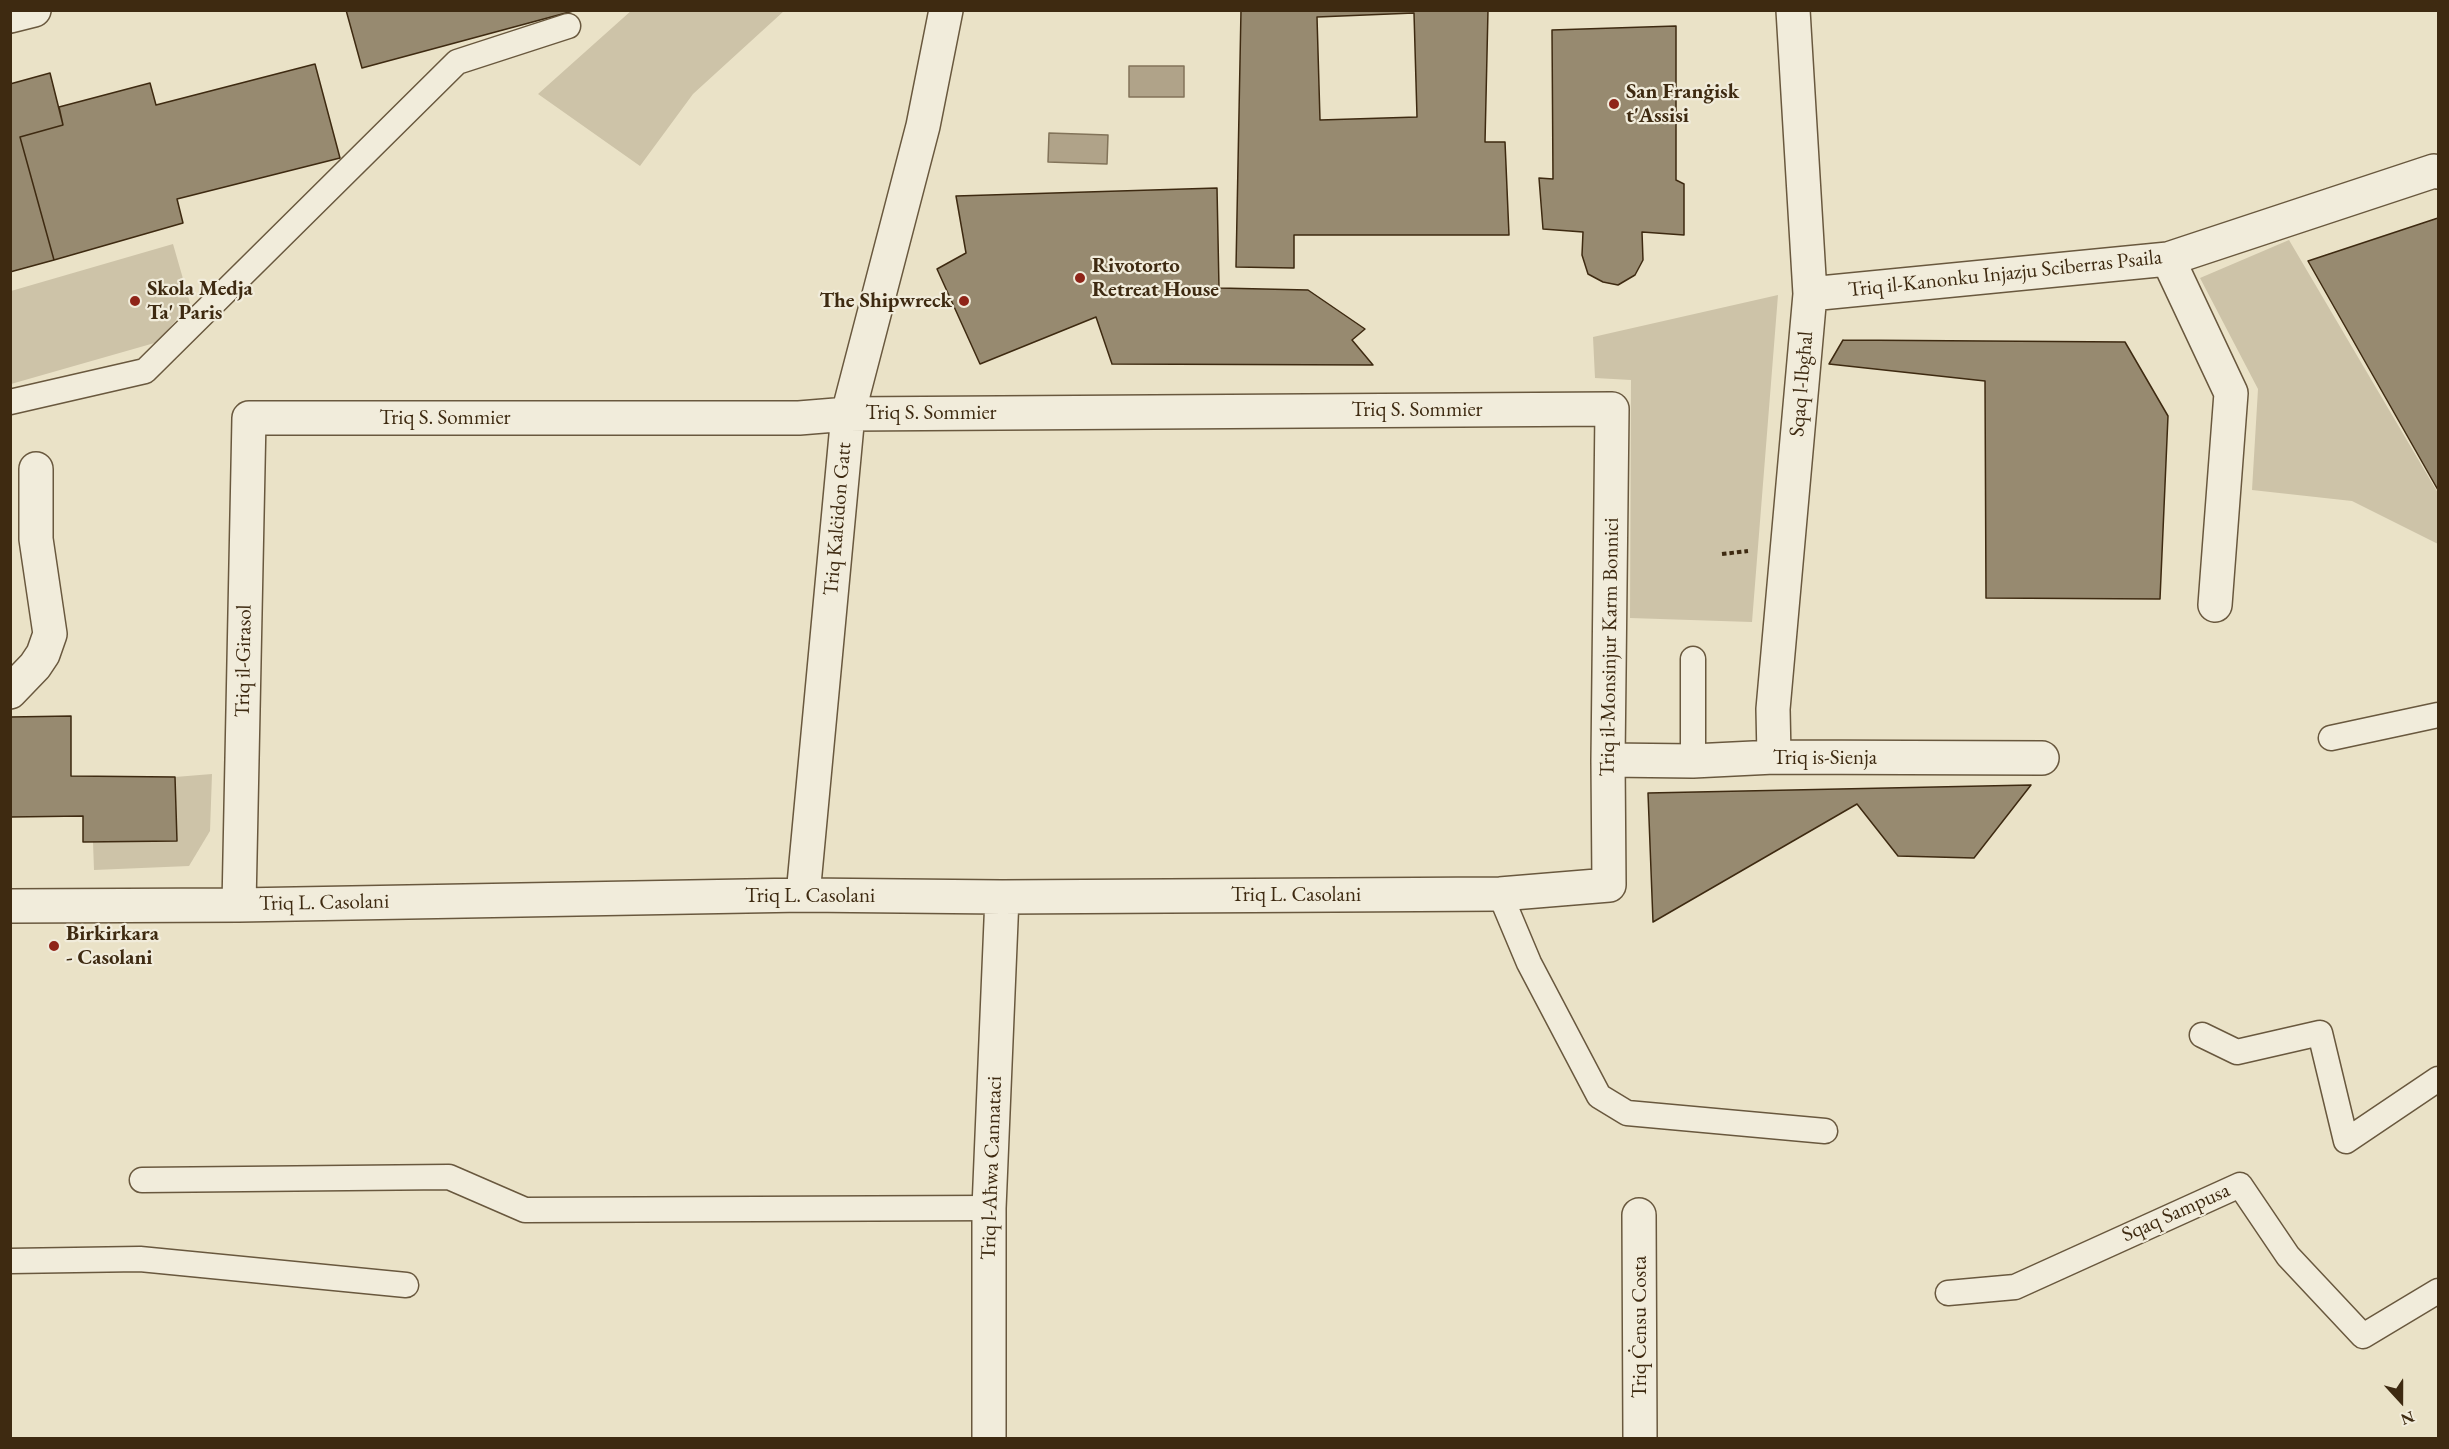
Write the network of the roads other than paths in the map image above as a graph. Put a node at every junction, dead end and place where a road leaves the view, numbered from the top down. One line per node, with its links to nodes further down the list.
1 (34, 10): 4 (street)
2 (946, 10): 11 (street, Triq Kalċidon Gatt)
3 (1793, 10): 8 (street, Sqaq l-Ibgħal)
4 (10, 16)
5 (568, 26): 9 (lane)
6 (2439, 172): 7 (street, Triq il-Kanonku Injazju Sciberras Psaila)
7 (2168, 259): 8 (street, Triq il-Kanonku Injazju Sciberras Psaila); 15 (street)
8 (1810, 294): 20 (street, Sqaq l-Ibgħal)
9 (10, 402)
10 (1612, 409): 11 (street, Triq S. Sommier); 22 (street, Triq il-Monsinjur Karm Bonnici)
11 (848, 414): 12 (street, Triq S. Sommier); 26 (street, Triq Kalċidon Gatt)
12 (249, 418): 28 (street, Triq il-Girasol)
13 (36, 469): 14 (street)
14 (23, 522): 17 (street)
15 (2216, 605)
16 (1693, 659): 23 (lane)
17 (10, 692)
18 (2439, 715): 19 (lane)
19 (2331, 738)
20 (1774, 757): 21 (street, Triq is-Sienja); 23 (street, Triq is-Sienja)
21 (2042, 758)
22 (1608, 760): 23 (street, Triq is-Sienja); 24 (street, Triq il-Monsinjur Karm Bonnici)
23 (1693, 761)
24 (1609, 885): 25 (street, Triq L. Casolani)
25 (1500, 894): 27 (street, Triq L. Casolani); 32 (lane)
26 (803, 895): 27 (street, Triq L. Casolani); 28 (street, Triq L. Casolani)
27 (1002, 897): 34 (street, Triq l-Aħwa Cannataci)
28 (238, 905): 29 (street, Triq L. Casolani)
29 (10, 906)
30 (2202, 1035): 31 (lane)
31 (2439, 1079)
32 (1825, 1131)
33 (142, 1180): 34 (lane)
34 (989, 1208): 40 (street, Triq l-Aħwa Cannataci)
35 (1639, 1215): 41 (street, Triq Ċensu Costa)
36 (10, 1261): 37 (lane)
37 (406, 1286)
38 (2439, 1291): 39 (lane, Sqaq Sampusa)
39 (1948, 1293)
40 (989, 1438)
41 (1640, 1438)

